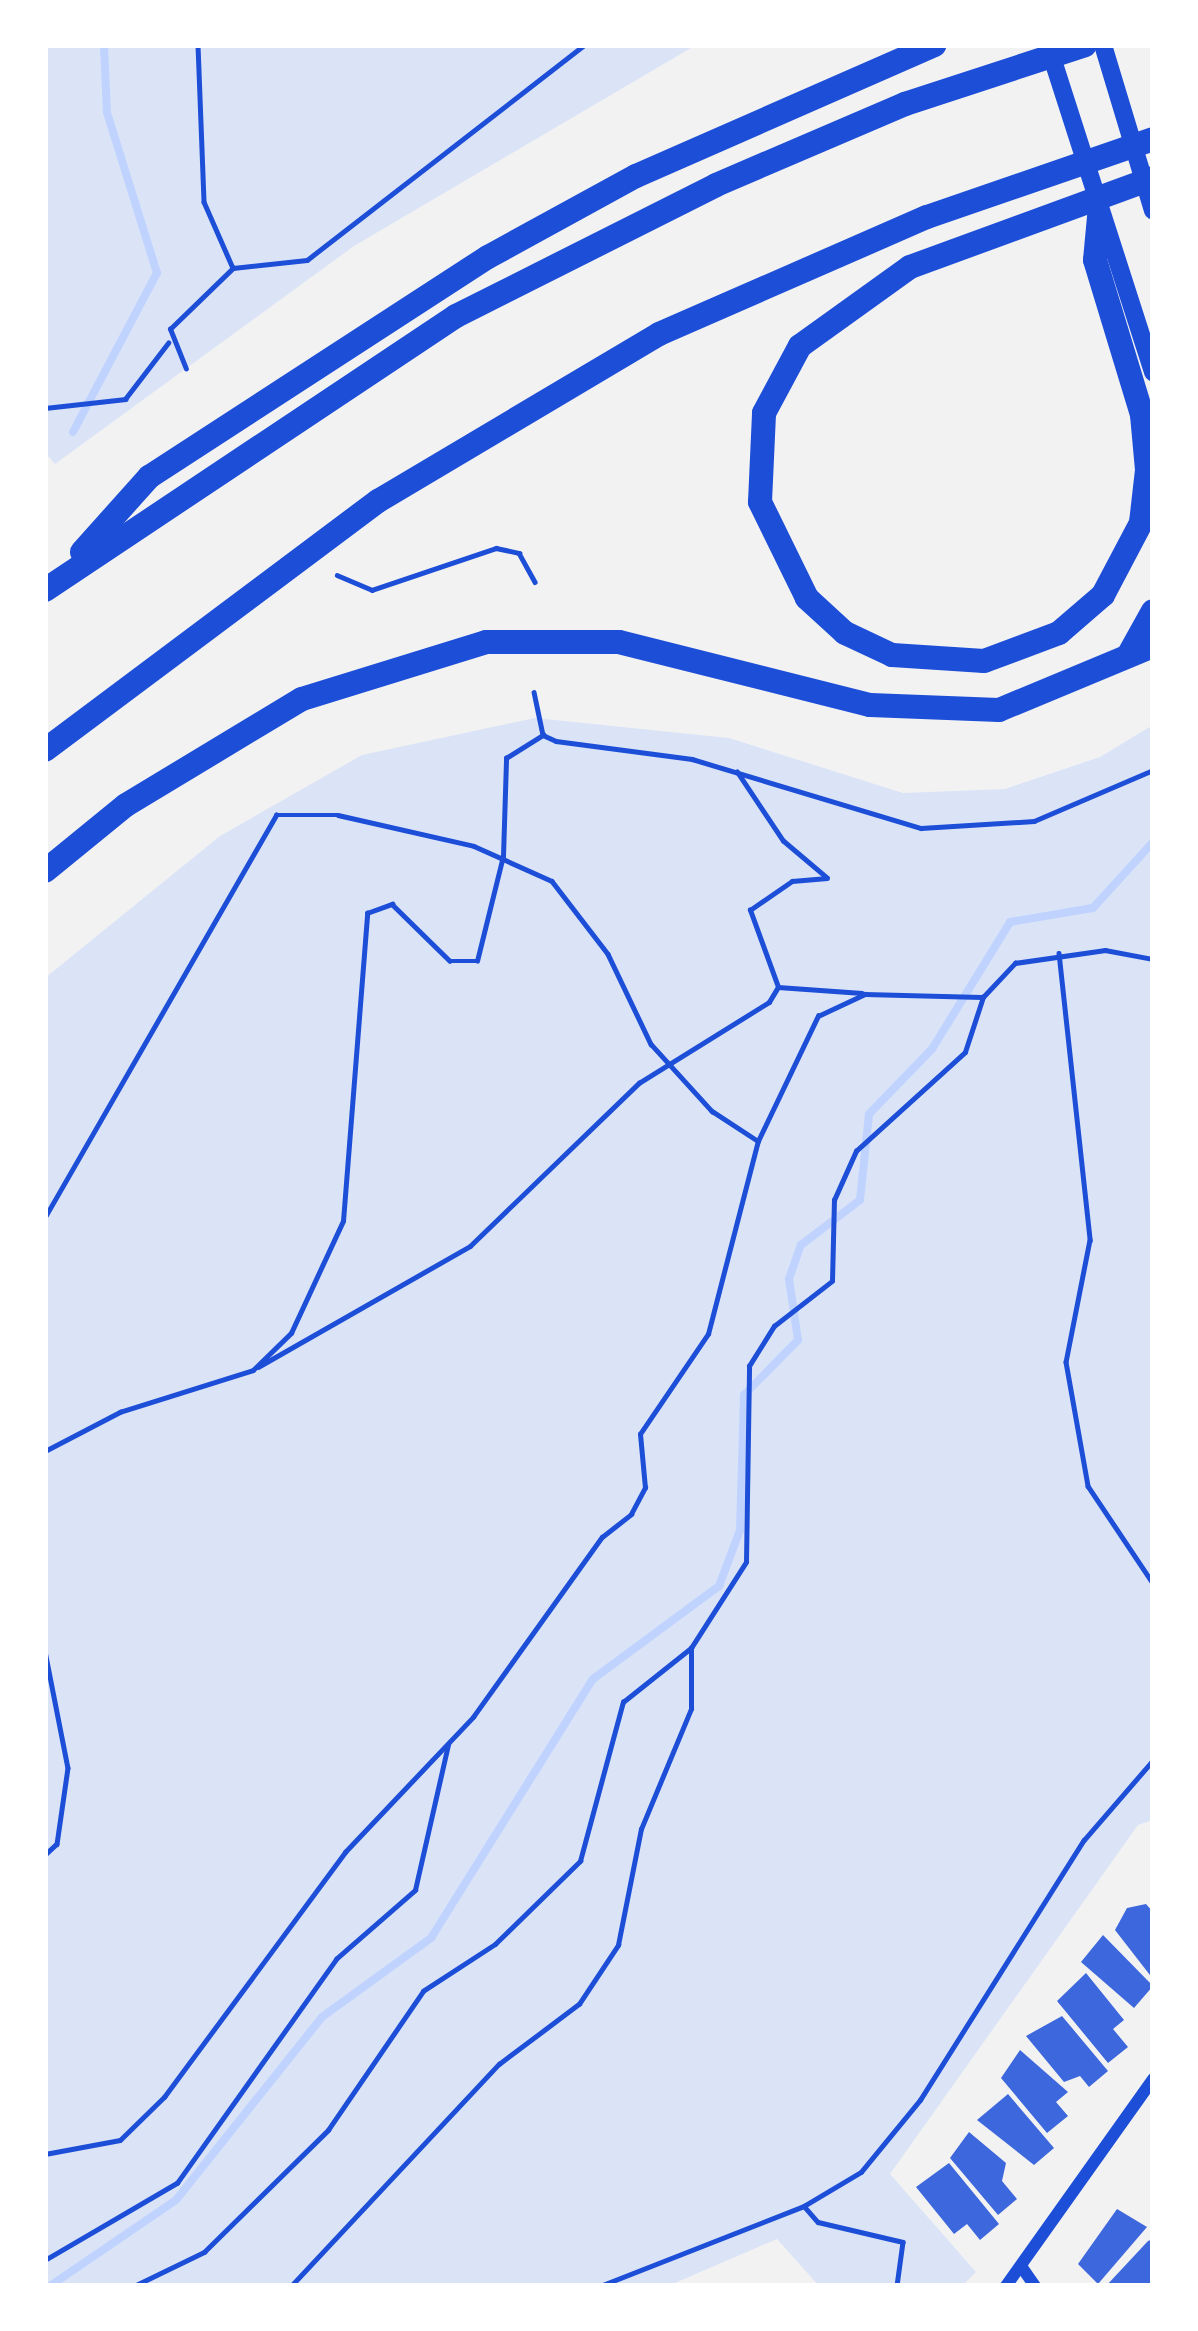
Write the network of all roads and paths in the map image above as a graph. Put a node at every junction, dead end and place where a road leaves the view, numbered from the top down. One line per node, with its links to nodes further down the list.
1 (198, 45): 11 (path)
2 (584, 45): 11 (path)
3 (934, 45): 19 (highway)
4 (1048, 45): 10 (main road)
5 (1085, 45): 19 (highway)
6 (1103, 45): 9 (main road)
7 (1153, 139): 24 (highway)
8 (1153, 178): 12 (highway)
9 (1153, 211)
10 (1100, 217): 12 (highway)
11 (233, 268): 13 (path)
12 (1118, 301): 15 (main road)
13 (168, 343): 14 (path); 16 (path)
14 (186, 368)
15 (1153, 373)
16 (45, 408)
17 (337, 575): 18 (path)
18 (535, 582)
19 (49, 587)
20 (1153, 610): 21 (highway)
21 (1141, 650): 28 (highway)
22 (534, 692): 23 (path)
23 (542, 735): 26 (path); 27 (path)
24 (45, 750)
25 (1153, 770): 26 (path)
26 (737, 772): 31 (path)
27 (503, 856): 34 (path); 36 (path); 37 (path)
28 (45, 871)
29 (1059, 952): 30 (path); 33 (path); 39 (path)
30 (1153, 959)
31 (778, 987): 32 (path); 34 (path)
32 (865, 994): 33 (path); 35 (path)
33 (983, 997): 40 (path)
34 (669, 1060): 35 (path); 37 (path)
35 (758, 1141): 42 (path)
36 (45, 1217)
37 (253, 1370): 38 (path)
38 (45, 1451)
39 (1153, 1583)
40 (691, 1648): 50 (path); 51 (path)
41 (45, 1651): 44 (path)
42 (448, 1742): 46 (path); 48 (path)
43 (1153, 1760): 47 (path)
44 (45, 1855)
45 (1153, 2080): 49 (street)
46 (45, 2153)
47 (805, 2206): 52 (path); 53 (path)
48 (45, 2260)
49 (1023, 2269): 54 (street); 55 (street)
50 (134, 2286)
51 (291, 2286)
52 (600, 2286)
53 (897, 2286)
54 (1006, 2286)
55 (1035, 2286)

